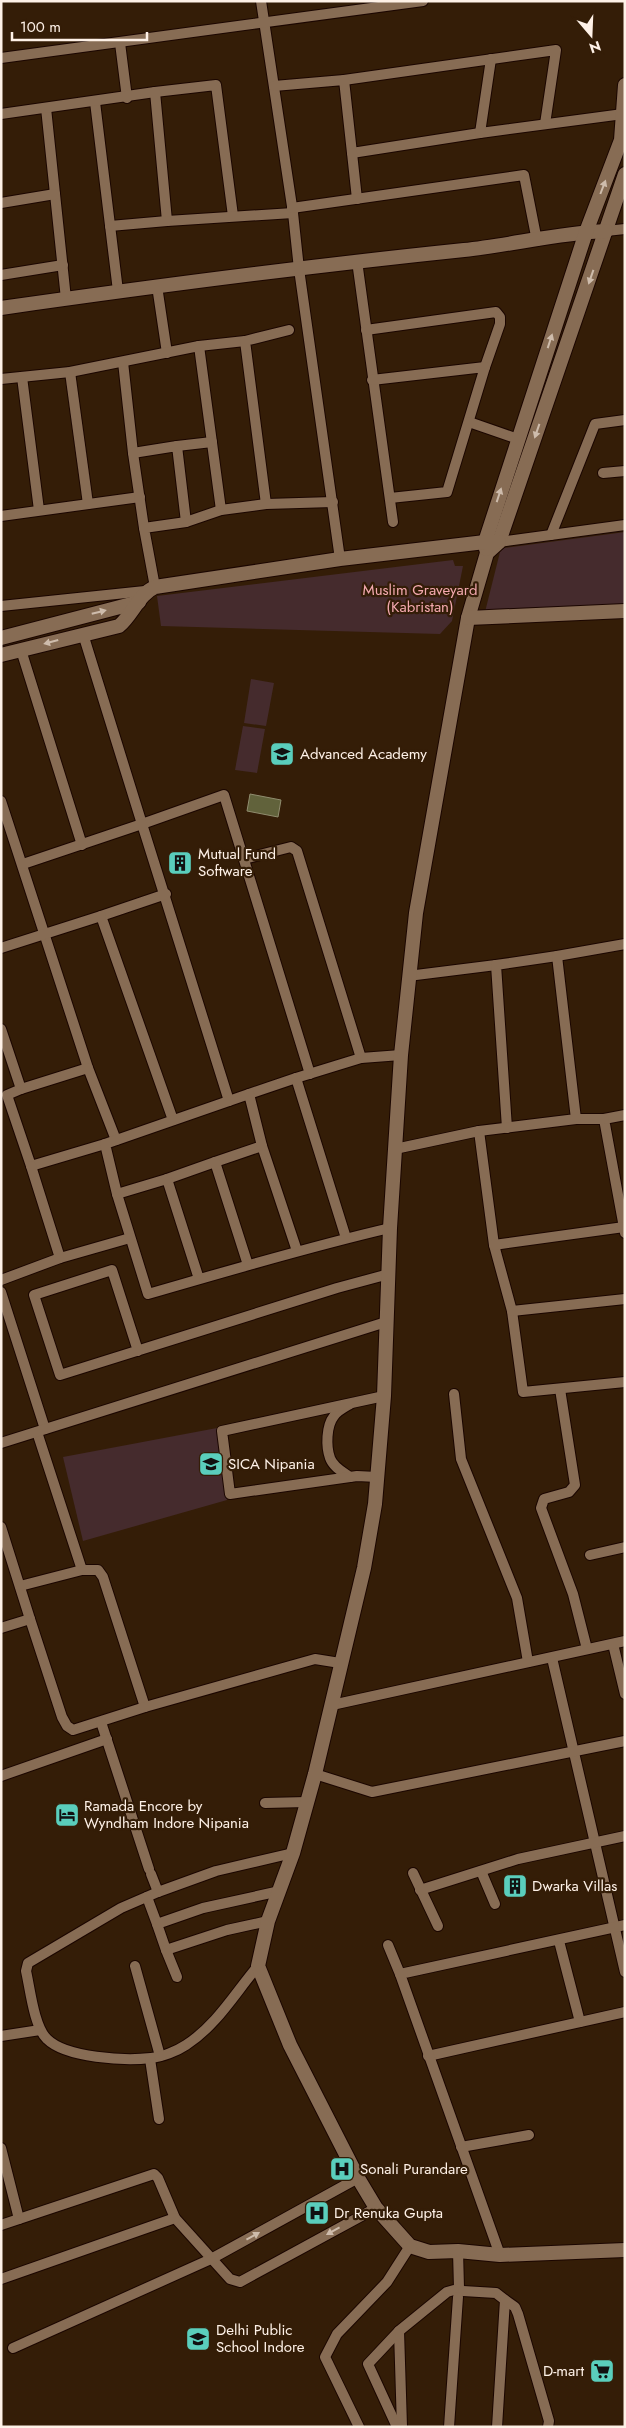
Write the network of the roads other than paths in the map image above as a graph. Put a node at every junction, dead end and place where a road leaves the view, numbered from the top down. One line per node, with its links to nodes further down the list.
1 (261, 1): 3 (street)
2 (423, 1): 3 (street)
3 (263, 22): 4 (street); 9 (street)
4 (120, 43): 5 (street); 11 (street)
5 (1, 58)
6 (491, 59): 7 (street); 16 (street); 17 (street)
7 (344, 80): 9 (street); 18 (street)
8 (625, 85): 15 (street)
9 (274, 86): 23 (street)
10 (155, 92): 11 (street); 24 (street); 25 (street)
11 (127, 98): 12 (street)
12 (95, 102): 13 (street); 26 (street)
13 (46, 108): 14 (street); 20 (street)
14 (1, 114)
15 (623, 114): 16 (street); 29 (street, one-way to 15)
16 (545, 124): 17 (street)
17 (480, 133): 18 (street)
18 (352, 154): 21 (street)
19 (625, 174): 28 (street)
20 (55, 194): 22 (street); 32 (street)
21 (357, 199): 23 (street); 30 (street)
22 (1, 202)
23 (293, 210): 24 (street); 33 (street)
24 (233, 216): 25 (street)
25 (167, 221): 26 (street)
26 (110, 226): 36 (street)
27 (625, 229): 28 (street)
28 (606, 231): 29 (street); 71 (street, one-way to 71)
29 (586, 232): 30 (street); 52 (street, one-way to 29)
30 (537, 241): 31 (street)
31 (357, 261): 33 (street); 40 (street)
32 (63, 265): 34 (street); 37 (street)
33 (299, 269): 35 (street); 60 (street)
34 (1, 275)
35 (157, 286): 36 (street); 43 (street)
36 (118, 291): 37 (street)
37 (66, 298): 38 (street)
38 (1, 308)
39 (290, 330): 41 (street)
40 (366, 330): 45 (street); 49 (street)
41 (245, 341): 42 (street); 62 (street)
42 (199, 346): 43 (street); 53 (street)
43 (167, 353): 44 (street)
44 (123, 362): 46 (street); 55 (street)
45 (485, 367): 49 (street); 51 (street)
46 (70, 372): 47 (street); 61 (street)
47 (22, 377): 48 (street); 63 (street)
48 (1, 379)
49 (372, 380): 59 (street)
50 (625, 420): 70 (street)
51 (469, 422): 52 (street); 59 (street)
52 (518, 439): 71 (street, one-way to 52)
53 (212, 442): 54 (street); 64 (street)
54 (177, 446): 55 (street); 66 (street)
55 (134, 452): 58 (street)
56 (625, 471): 57 (street)
57 (603, 473)
58 (140, 497): 61 (street); 69 (street)
59 (390, 498): 67 (street)
60 (333, 502): 62 (street); 72 (street)
61 (88, 504): 63 (street)
62 (266, 504): 64 (street)
63 (39, 510): 65 (street)
64 (221, 510): 66 (street)
65 (1, 516)
66 (186, 522): 69 (street)
67 (393, 522)
68 (625, 525): 70 (street)
69 (144, 528): 73 (street)
70 (551, 535): 71 (street)
71 (490, 546): 72 (street); 76 (street)
72 (340, 559): 73 (street)
73 (146, 593): 74 (street); 77 (street); 78 (street, one-way to 73)
74 (2, 604)
75 (625, 611): 76 (street)
76 (468, 618): 93 (street)
77 (83, 634): 79 (street, one-way to 79); 82 (street)
78 (1, 638)
79 (20, 650): 80 (street); 83 (street)
80 (1, 655)
81 (1, 801): 85 (street)
82 (142, 824): 83 (street); 84 (street); 86 (street)
83 (82, 844): 85 (street)
84 (244, 859): 96 (street); 98 (street)
85 (23, 864): 88 (street)
86 (166, 894): 87 (street); 103 (street)
87 (101, 916): 88 (street); 107 (street)
88 (46, 935): 90 (street); 97 (street)
89 (625, 944): 91 (street)
90 (1, 948)
91 (558, 956): 92 (street); 105 (street)
92 (496, 965): 93 (street); 108 (street)
93 (408, 976): 95 (street)
94 (1, 1029): 100 (street)
95 (401, 1054): 96 (street); 113 (street)
96 (362, 1058): 98 (street)
97 (88, 1068): 100 (street); 110 (street)
98 (310, 1074): 99 (street)
99 (296, 1078): 101 (street); 121 (street)
100 (21, 1089): 102 (street)
101 (249, 1094): 103 (street); 112 (street)
102 (4, 1096): 115 (street)
103 (229, 1101): 107 (street)
104 (625, 1115): 106 (street)
105 (576, 1119): 106 (street); 108 (street)
106 (604, 1119): 119 (street)
107 (172, 1120): 110 (street)
108 (507, 1128): 109 (street)
109 (479, 1131): 113 (street); 122 (street)
110 (116, 1140): 111 (street)
111 (105, 1144): 115 (street); 117 (street)
112 (262, 1146): 114 (street); 123 (street)
113 (395, 1148): 118 (street)
114 (215, 1162): 116 (street); 125 (street)
115 (31, 1166): 124 (street)
116 (167, 1178): 117 (street); 127 (street)
117 (117, 1194): 120 (street)
118 (390, 1228): 121 (street); 126 (street)
119 (624, 1230): 122 (street)
120 (130, 1238): 124 (street); 127 (street)
121 (346, 1238): 123 (street)
122 (494, 1245): 131 (street)
123 (297, 1251): 125 (street)
124 (60, 1258): 128 (street)
125 (248, 1265): 127 (street)
126 (389, 1274): 132 (street); 133 (street)
127 (199, 1279)
128 (1, 1280)
129 (1, 1292): 139 (street)
130 (625, 1299): 131 (street)
131 (512, 1311): 135 (street)
132 (386, 1322): 137 (street); 139 (street)
133 (138, 1351): 133 (street)
134 (625, 1382): 135 (street)
135 (560, 1388): 152 (street)
136 (454, 1394): 154 (street)
137 (384, 1396): 138 (street); 142 (street)
138 (352, 1402): 141 (street); 141 (street)
139 (41, 1430): 140 (street); 146 (street)
140 (1, 1443)
141 (350, 1477): 142 (street)
142 (377, 1478): 155 (street)
143 (1, 1527): 147 (street)
144 (625, 1547): 145 (street)
145 (590, 1555)
146 (82, 1570): 147 (street); 158 (street)
147 (20, 1586): 148 (street)
148 (30, 1619): 149 (street); 159 (street)
149 (1, 1628)
150 (625, 1641): 151 (street)
151 (613, 1644): 152 (street); 156 (street)
152 (587, 1650): 153 (street)
153 (552, 1658): 154 (street); 162 (street)
154 (528, 1662): 157 (street)
155 (340, 1664): 157 (street); 158 (street)
156 (625, 1694)
157 (332, 1705): 163 (street)
158 (144, 1707): 159 (street)
159 (101, 1722): 160 (street)
160 (107, 1739): 164 (street); 174 (street)
161 (625, 1741): 162 (street)
162 (574, 1752): 163 (street); 168 (street)
163 (315, 1774): 165 (street)
164 (1, 1776)
165 (307, 1802): 166 (street); 169 (street)
166 (264, 1803)
167 (625, 1836): 168 (street)
168 (596, 1843): 170 (street); 180 (street)
169 (293, 1852): 173 (street); 174 (street)
170 (482, 1871): 172 (street); 176 (street)
171 (413, 1874): 172 (street)
172 (420, 1890): 179 (street)
173 (280, 1891): 177 (street); 178 (street)
174 (158, 1892): 175 (street)
175 (148, 1897): 178 (street); 191 (street)
176 (495, 1904)
177 (268, 1921): 183 (street); 185 (street)
178 (158, 1924): 183 (street)
179 (438, 1926)
180 (620, 1926): 181 (street); 186 (street)
181 (559, 1941): 187 (street); 190 (street)
182 (388, 1945): 187 (street)
183 (166, 1950): 188 (street)
184 (135, 1966): 194 (street)
185 (258, 1966): 194 (street); 199 (street)
186 (625, 1972)
187 (400, 1974): 193 (street)
188 (177, 1977)
189 (625, 2012): 190 (street)
190 (580, 2022): 193 (street)
191 (40, 2030): 192 (street); 194 (street)
192 (1, 2036)
193 (428, 2056): 197 (street)
194 (155, 2057): 195 (street)
195 (159, 2119)
196 (529, 2135): 197 (street)
197 (461, 2147): 207 (street)
198 (1, 2148): 202 (street)
199 (358, 2178): 200 (street); 208 (street, one-way to 199)
200 (376, 2208): 204 (street); 208 (street, one-way to 208)
201 (175, 2218): 202 (street); 208 (street); 209 (street)
202 (19, 2219): 203 (street)
203 (1, 2225)
204 (410, 2246): 206 (street); 214 (street)
205 (625, 2250): 207 (street)
206 (458, 2251): 207 (street); 210 (street)
207 (500, 2255)
208 (211, 2259): 213 (street)
209 (1, 2279)
210 (458, 2291): 211 (street); 212 (street); 217 (street)
211 (505, 2300): 218 (street); 219 (street)
212 (399, 2331): 215 (street); 216 (street)
213 (13, 2348)
214 (359, 2427)
215 (397, 2427)
216 (402, 2427)
217 (448, 2427)
218 (497, 2427)
219 (548, 2427)

